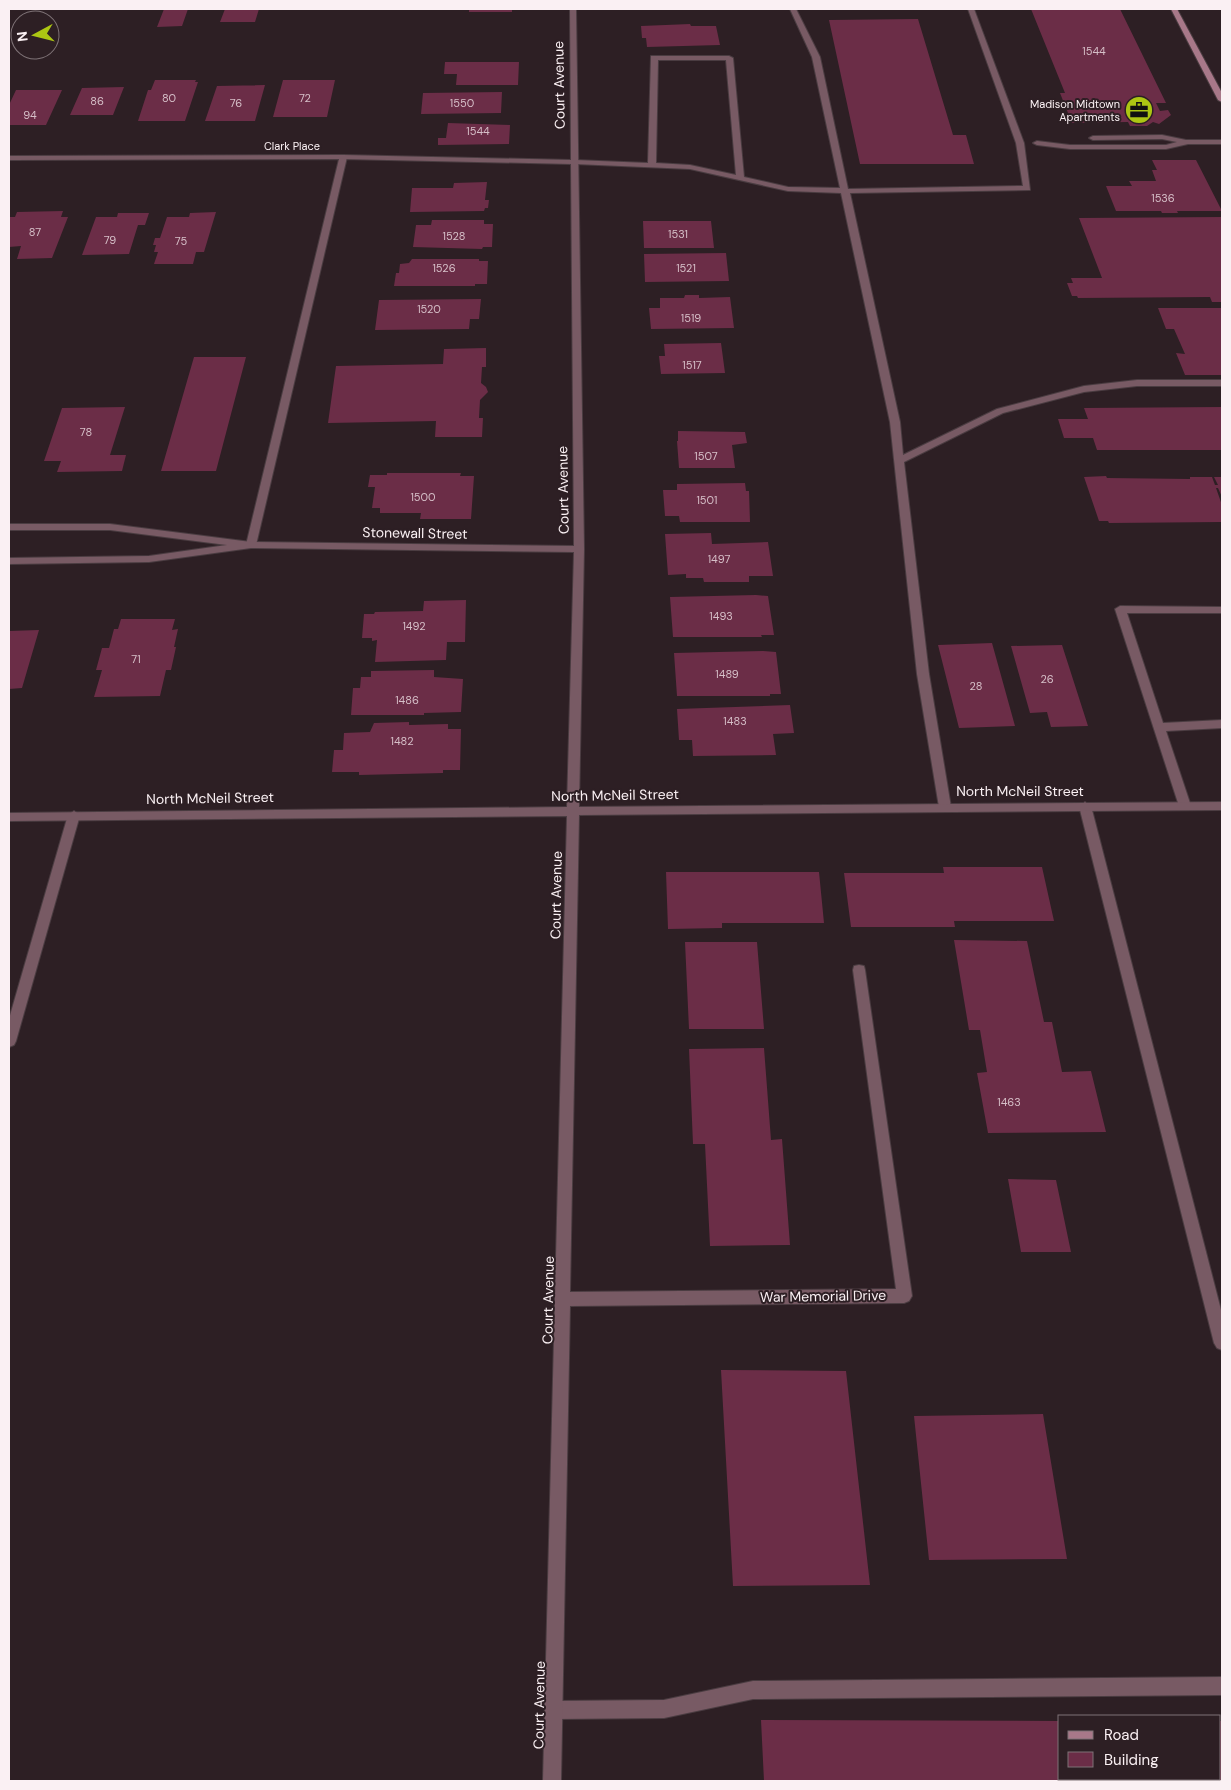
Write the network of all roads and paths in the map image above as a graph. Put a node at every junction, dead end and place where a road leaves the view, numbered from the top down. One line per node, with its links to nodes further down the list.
1 (573, 9): 10 (street, Court Avenue)
2 (792, 9): 13 (street)
3 (971, 9): 7 (street)
4 (1174, 9): 5 (street)
5 (1222, 100)
6 (1222, 142): 7 (street)
7 (1020, 143): 13 (street, Clark Place)
8 (343, 157): 9 (street, Clark Place); 10 (street, Clark Place); 17 (street)
9 (9, 158)
10 (575, 162): 11 (street, Clark Place); 18 (street, Court Avenue)
11 (652, 166): 12 (street, Clark Place); 12 (street)
12 (740, 178): 13 (street, Clark Place)
13 (845, 191): 15 (street)
14 (1222, 383): 15 (street)
15 (899, 461): 26 (street)
16 (9, 528): 17 (street, Stonewall Street)
17 (251, 545): 18 (street, Stonewall Street); 19 (street, Stonewall Street)
18 (579, 549): 27 (street, Court Avenue)
19 (9, 561)
20 (1222, 610): 22 (street)
21 (1222, 724): 22 (street)
22 (1160, 726): 24 (street)
23 (1085, 806): 24 (street, North McNeil Street); 26 (street, North McNeil Street); 33 (street)
24 (1185, 806): 25 (street, North McNeil Street)
25 (1222, 806)
26 (945, 807): 27 (street, North McNeil Street)
27 (573, 810): 28 (street, North McNeil Street); 32 (street, Court Avenue)
28 (74, 815): 29 (street, North McNeil Street); 31 (street)
29 (9, 817)
30 (859, 970): 32 (street, War Memorial Drive)
31 (9, 1042)
32 (563, 1299): 35 (street, Court Avenue)
33 (1222, 1343)
34 (1222, 1686): 35 (street)
35 (554, 1710): 36 (street, Court Avenue)
36 (552, 1781)

